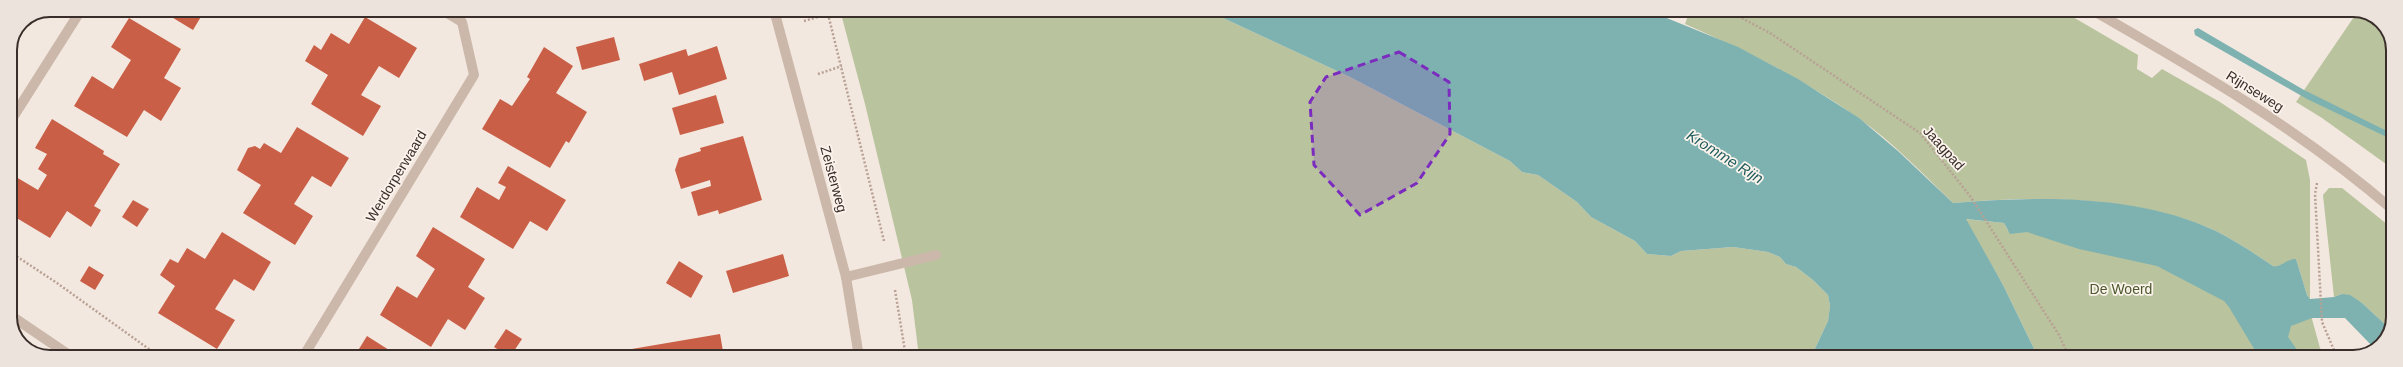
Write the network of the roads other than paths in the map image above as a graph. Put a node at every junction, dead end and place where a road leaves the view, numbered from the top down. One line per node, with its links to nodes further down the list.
1 (77, 17): 5 (street)
2 (454, 17): 11 (street, Werdorperwaard)
3 (776, 17): 8 (street, Zeisterweg)
4 (2104, 17): 6 (street, Rijnseweg)
5 (17, 111)
6 (2386, 204)
7 (936, 255): 8 (street)
8 (846, 277): 12 (street, Zeisterweg)
9 (17, 320): 10 (street)
10 (62, 350)
11 (307, 350)
12 (858, 350)

